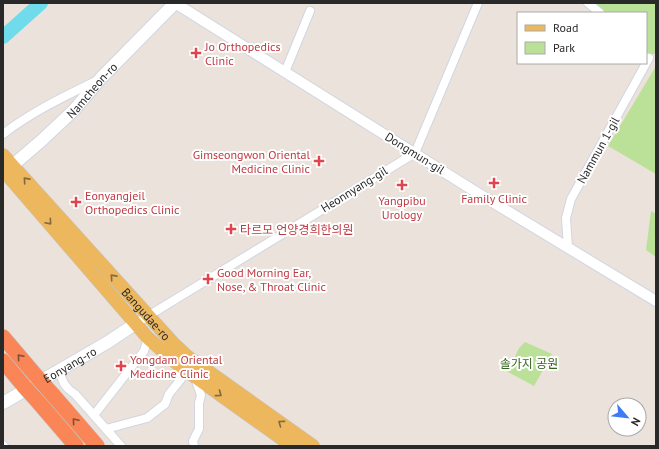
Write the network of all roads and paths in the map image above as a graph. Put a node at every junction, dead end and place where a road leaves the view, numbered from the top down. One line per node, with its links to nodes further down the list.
1 (175, 3): 7 (street, Dongmun-gil); 8 (main road, Namcheon-ro)
2 (478, 3): 10 (street)
3 (588, 3): 5 (street)
4 (310, 11): 7 (street)
5 (599, 12)
6 (646, 64): 13 (street, Nammun 1-gil)
7 (285, 72): 10 (street, Dongmun-gil)
8 (102, 78): 9 (street); 12 (main road, Namcheon-ro)
9 (3, 134)
10 (415, 153): 13 (street, Dongmun-gil); 15 (street, Heonnyang-gil)
11 (3, 155): 12 (main road, Bangudae-ro)
12 (6, 170): 15 (main road, Bangudae-ro, one-way to 12); 16 (main road, Bangudae-ro, one-way to 16)
13 (568, 248): 14 (street, Dongmun-gil)
14 (656, 301)
15 (148, 316): 16 (street, Heonnyang-gil); 31 (main road, Bangudae-ro, one-way to 15)
16 (135, 324): 18 (main road, Bangudae-ro); 21 (main road, Eonyang-ro)
17 (3, 337): 27 (highway, one-way to 17, bridge)
18 (148, 338): 20 (main road, Bangudae-ro); 24 (street)
19 (3, 361): 26 (highway, bridge)
20 (180, 366): 22 (main road, Bangudae-ro); 25 (street)
21 (59, 370): 23 (main road, Eonyang-ro); 24 (street)
22 (194, 376): 29 (street); 30 (main road, Bangudae-ro, one-way to 30)
23 (3, 403)
24 (94, 415): 25 (street)
25 (106, 429): 28 (street)
26 (76, 446)
27 (97, 446)
28 (121, 446)
29 (194, 446)
30 (292, 446)
31 (313, 446)

